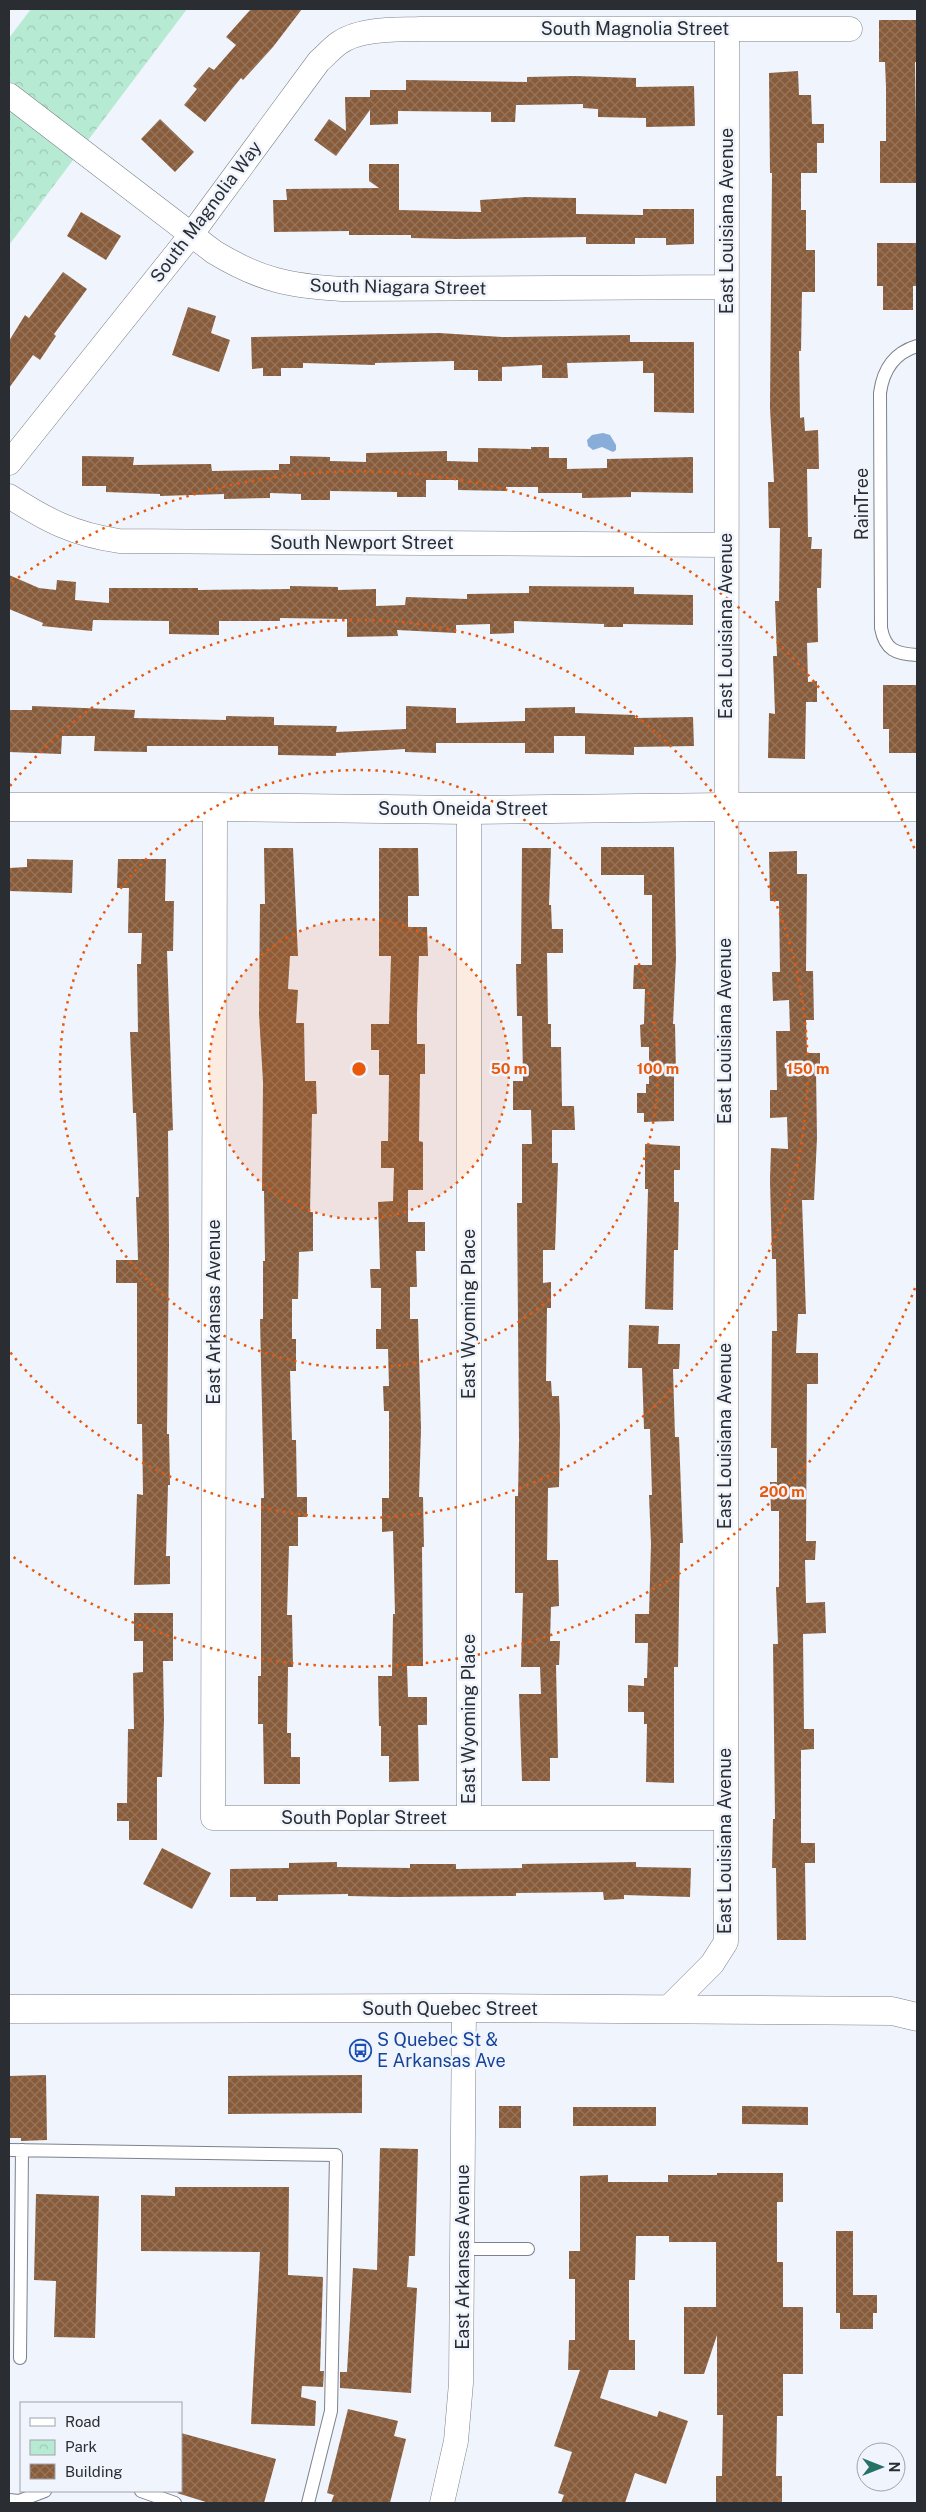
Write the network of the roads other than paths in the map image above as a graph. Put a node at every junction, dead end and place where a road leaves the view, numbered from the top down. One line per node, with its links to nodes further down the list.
1 (420, 19): 2 (street, South Magnolia Street); 5 (street, South Magnolia Way)
2 (727, 29): 3 (street, South Magnolia Street); 6 (street, East Louisiana Avenue)
3 (850, 29)
4 (9, 95): 5 (street, South Niagara Street)
5 (191, 235): 6 (street, South Niagara Street); 8 (street, South Magnolia Way)
6 (727, 287): 10 (street, East Louisiana Avenue)
7 (917, 346): 11 (lane, RainTree)
8 (9, 463)
9 (9, 496): 10 (street, South Newport Street)
10 (726, 545): 13 (street, East Louisiana Avenue)
11 (917, 655)
12 (215, 806): 14 (street, South Oneida Street); 16 (street, South Oneida Street); 17 (street, East Arkansas Avenue)
13 (725, 806): 15 (street, South Oneida Street); 16 (street, South Oneida Street); 19 (street, East Louisiana Avenue)
14 (9, 807)
15 (917, 807)
16 (469, 810): 18 (street, East Wyoming Place)
17 (213, 1818): 18 (street, South Poplar Street)
18 (469, 1818): 19 (street, South Poplar Street)
19 (725, 1818): 23 (street, East Louisiana Avenue)
20 (917, 2004): 24 (street, South Quebec Street)
21 (464, 2008): 22 (street, South Quebec Street); 23 (street, South Quebec Street); 26 (street, East Arkansas Avenue)
22 (9, 2009)
23 (666, 2010): 24 (street, South Quebec Street)
24 (904, 2014)
25 (15, 2150): 28 (lane); 33 (lane)
26 (463, 2249): 27 (lane); 34 (street, East Arkansas Avenue)
27 (528, 2249)
28 (20, 2358)
29 (42, 2492): 31 (lane)
30 (144, 2492): 32 (lane)
31 (9, 2500)
32 (175, 2503)
33 (308, 2503)
34 (442, 2503)

